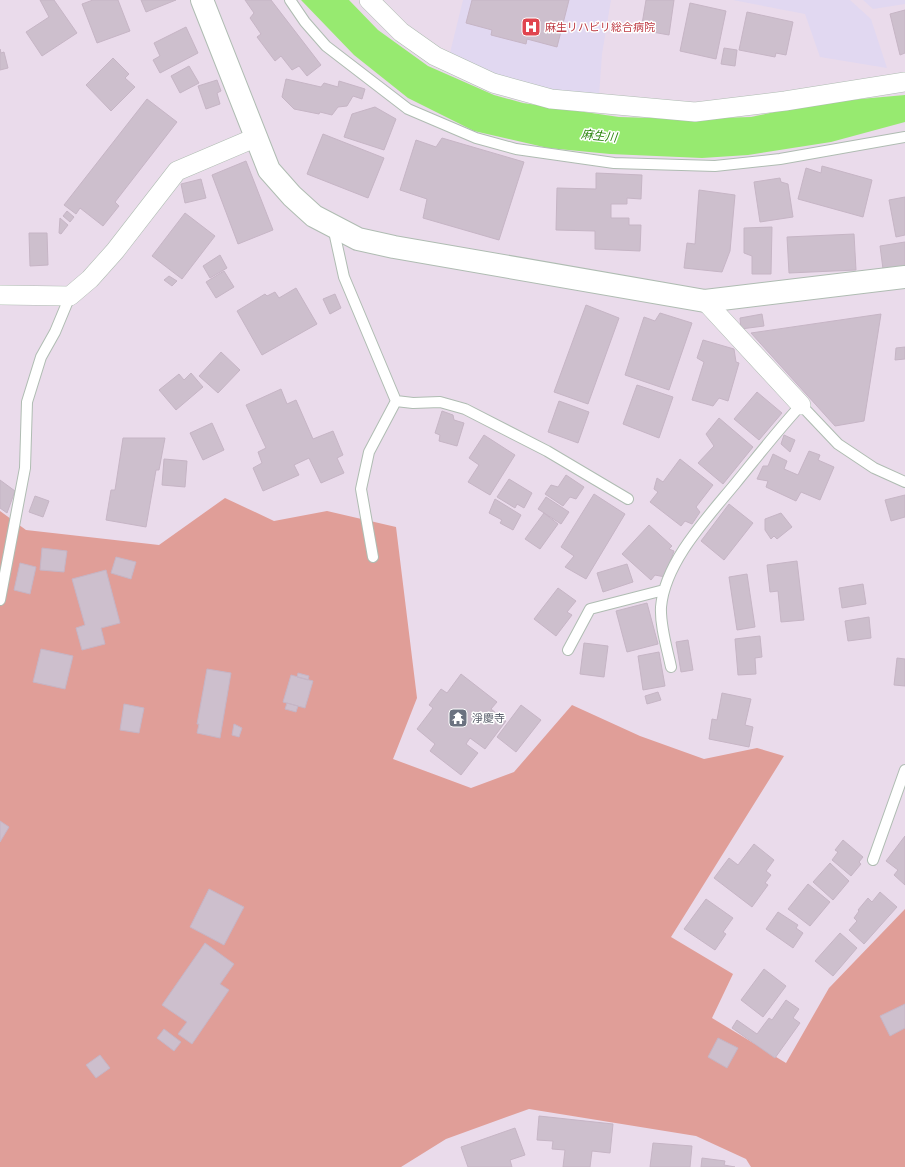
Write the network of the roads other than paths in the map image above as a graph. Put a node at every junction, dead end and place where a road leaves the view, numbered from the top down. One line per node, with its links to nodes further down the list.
1 (202, 0): 5 (street)
2 (290, 0): 6 (lane)
3 (369, 0): 4 (street)
4 (905, 82)
5 (257, 137): 7 (street); 10 (street)
6 (905, 137)
7 (332, 225): 11 (street); 12 (lane)
8 (905, 277): 11 (street)
9 (0, 296): 10 (street)
10 (70, 296): 18 (lane)
11 (705, 301): 13 (street)
12 (396, 401): 15 (lane); 16 (lane)
13 (801, 405): 14 (lane); 17 (lane)
14 (905, 482)
15 (628, 499)
16 (373, 557)
17 (664, 590): 19 (lane); 20 (lane)
18 (0, 600)
19 (568, 650)
20 (672, 666)
21 (905, 770): 22 (lane)
22 (873, 860)

